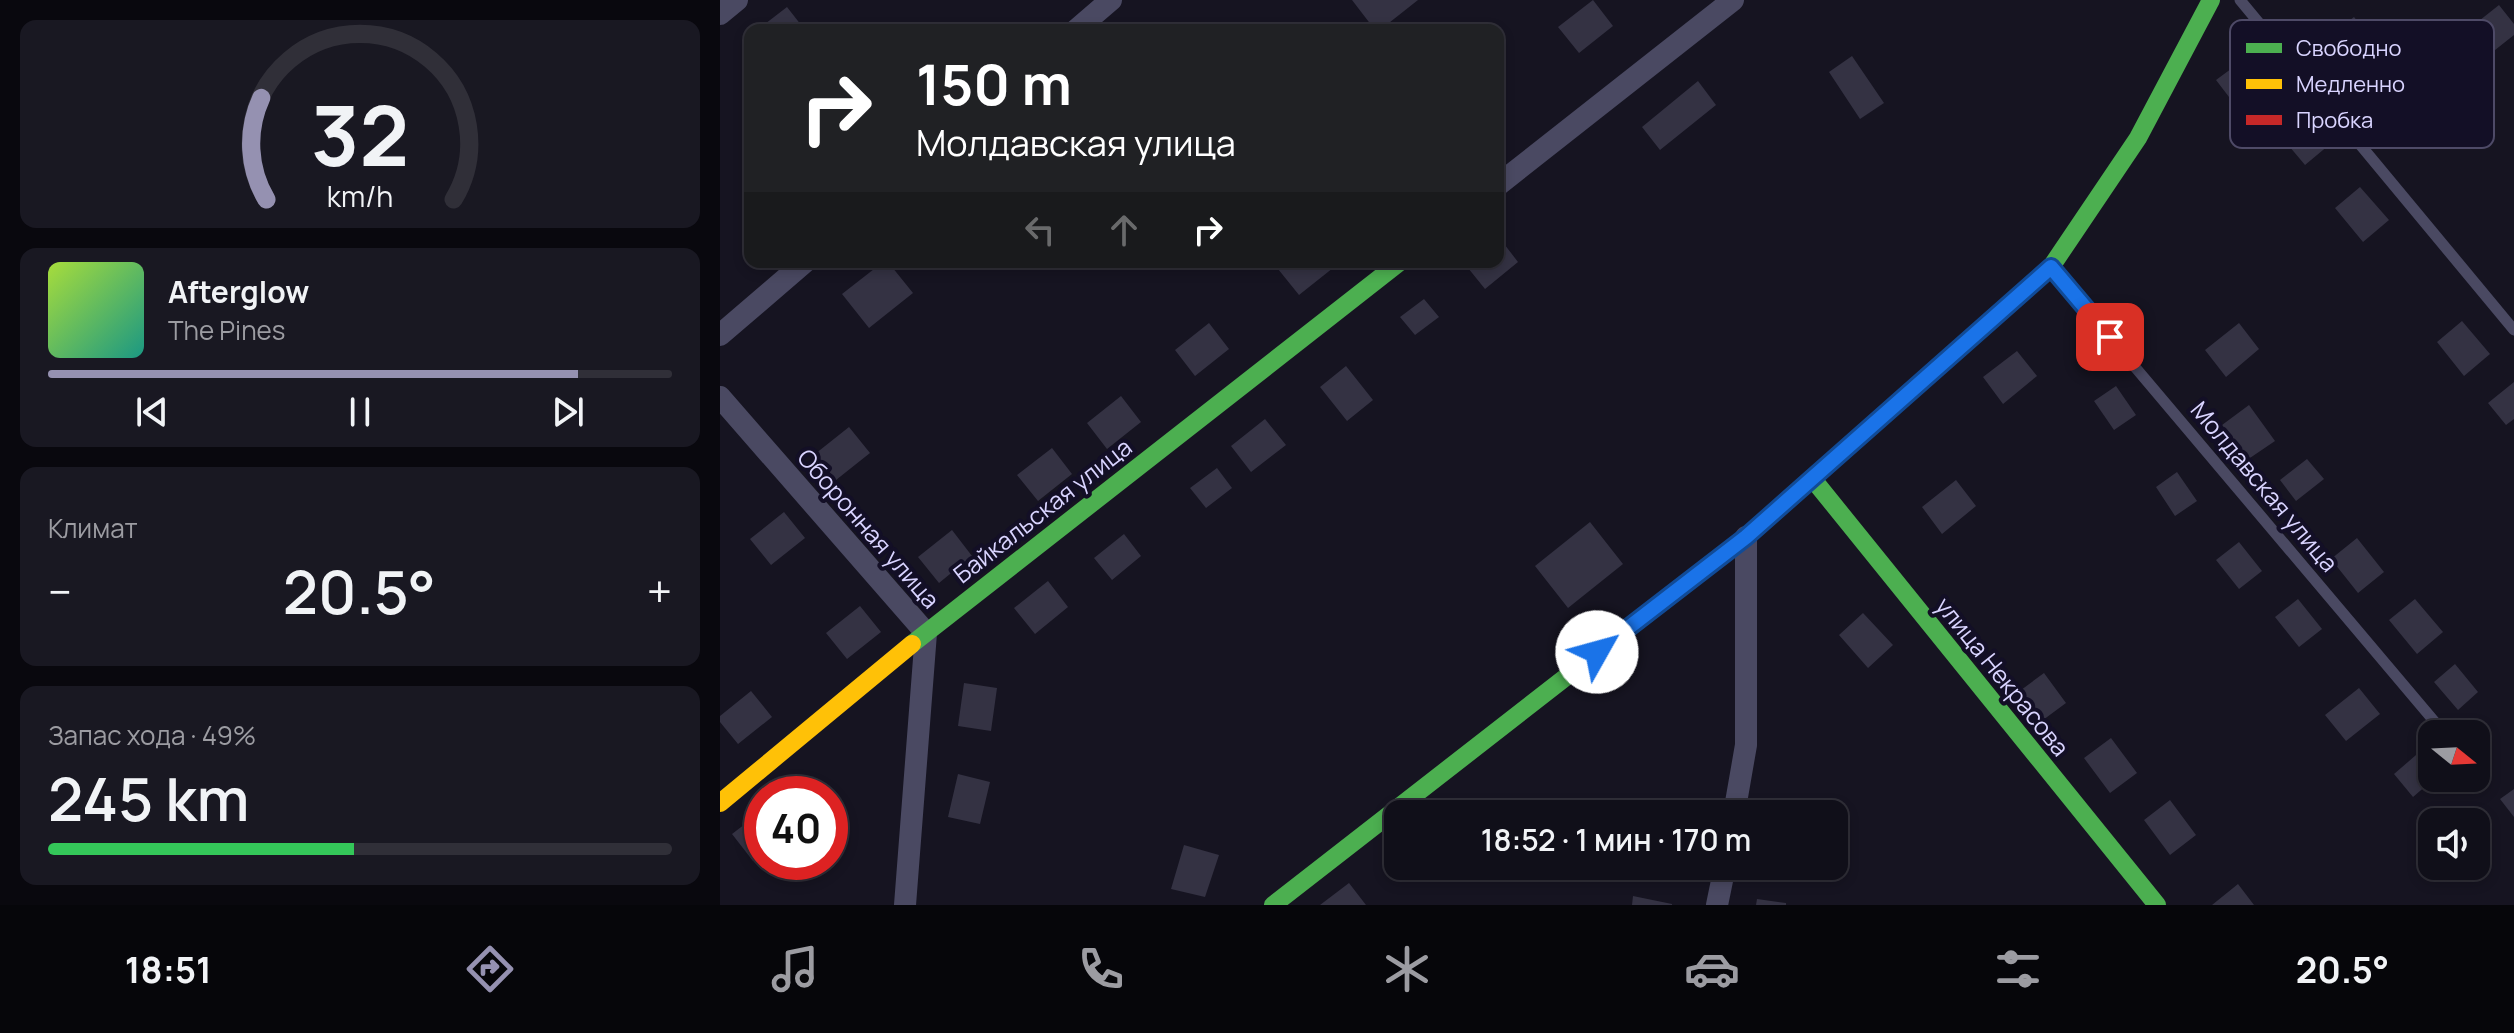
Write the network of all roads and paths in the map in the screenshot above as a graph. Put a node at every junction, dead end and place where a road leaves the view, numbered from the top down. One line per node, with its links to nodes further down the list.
1 (737, 0): 6 (street)
2 (1111, 0): 8 (street)
3 (1733, 0): 10 (street)
4 (2211, 0): 11 (street)
5 (2240, 0): 7 (lane)
6 (720, 14)
7 (2257, 20)
8 (1083, 24)
9 (2363, 148): 14 (lane)
10 (1504, 180)
11 (2051, 267): 17 (street); 20 (lane, Молдавская улица)
12 (798, 268): 15 (street)
13 (1392, 268): 19 (street, Байкальская улица)
14 (2514, 330)
15 (720, 335)
16 (720, 397): 19 (street, Оборонная улица)
17 (1812, 478): 18 (street); 27 (street, улица Некрасова)
18 (1746, 537): 21 (street); 24 (street)
19 (926, 633): 22 (street, Байкальская улица); 25 (street, Оборонная улица)
20 (2433, 720)
21 (1736, 800)
22 (720, 803)
23 (1722, 880): 26 (street)
24 (1274, 904)
25 (905, 905)
26 (1717, 905)
27 (2157, 905)

